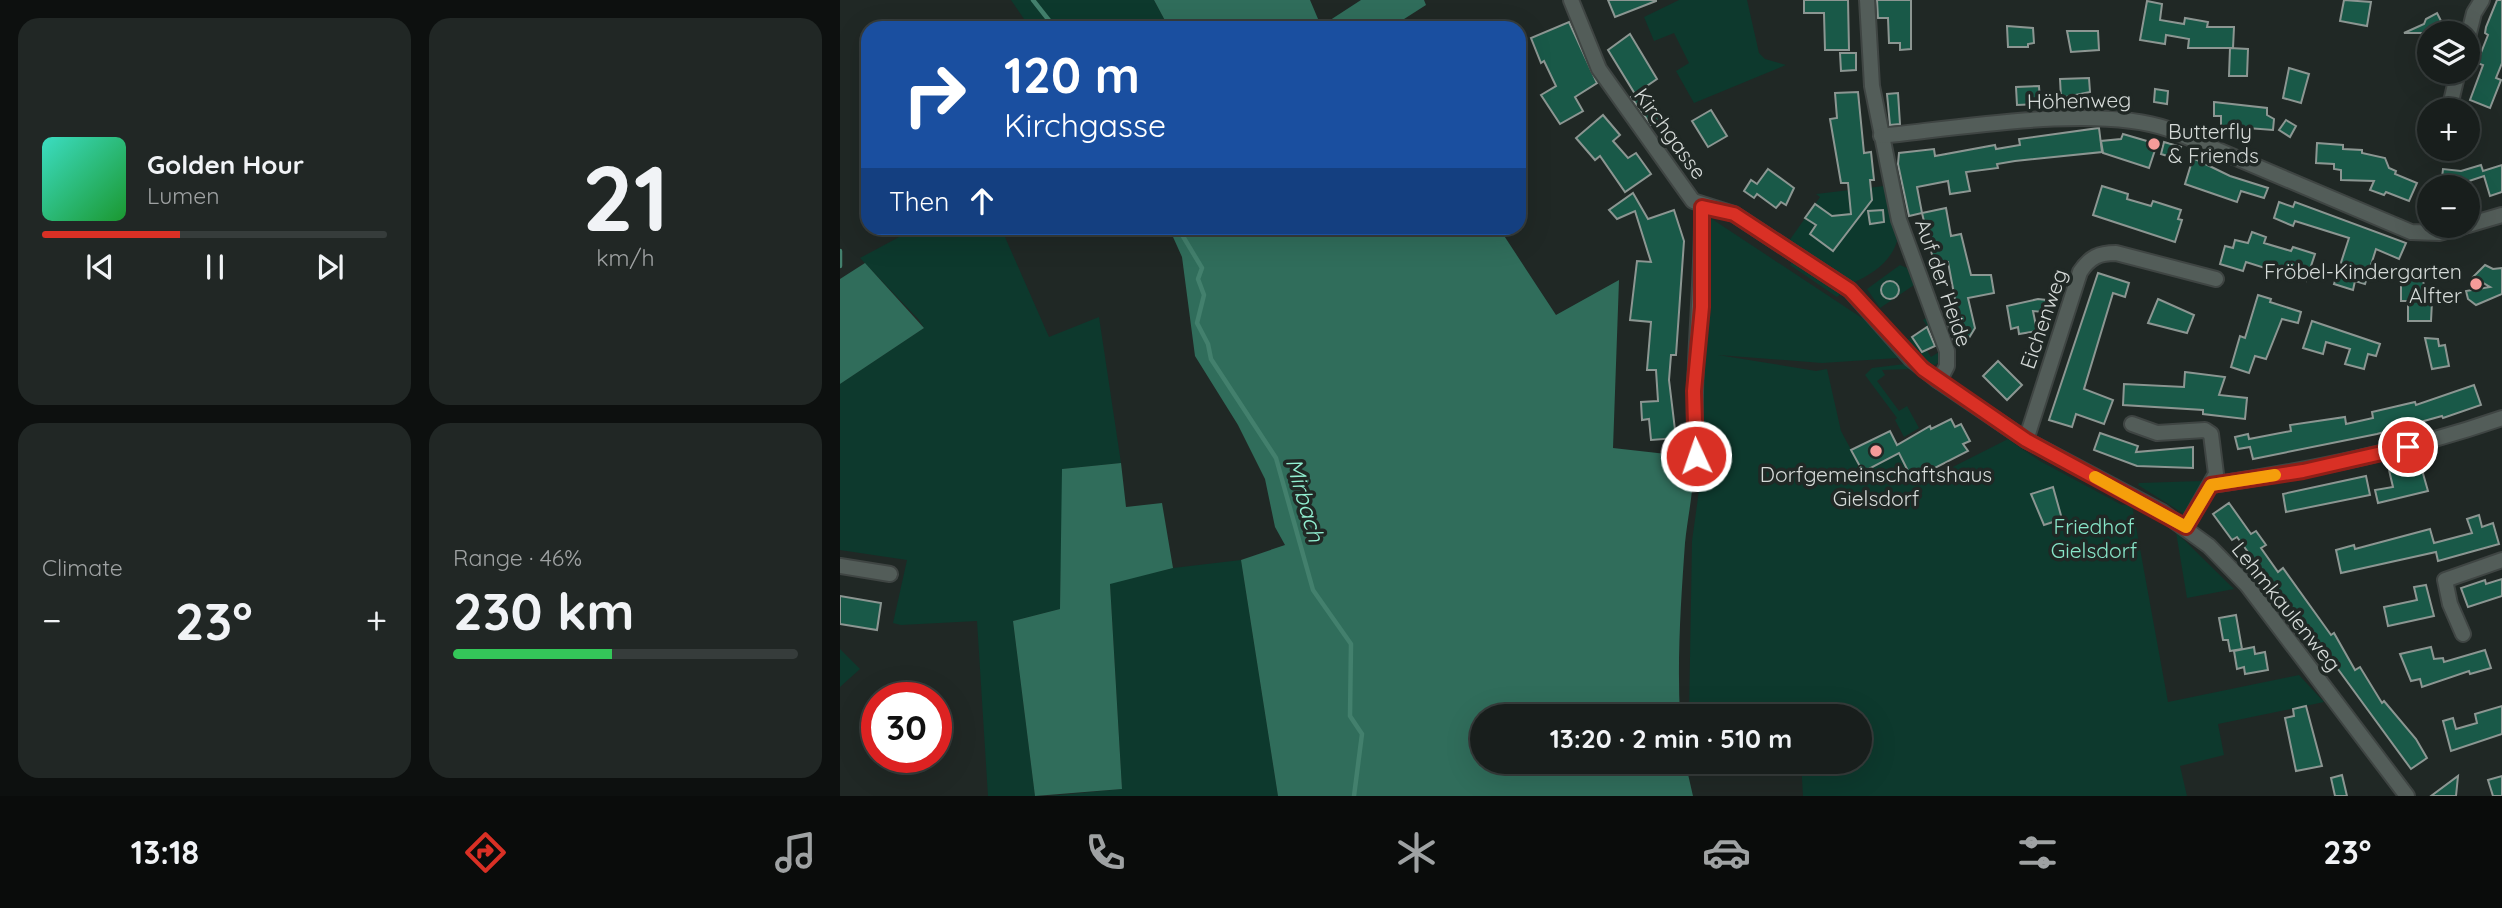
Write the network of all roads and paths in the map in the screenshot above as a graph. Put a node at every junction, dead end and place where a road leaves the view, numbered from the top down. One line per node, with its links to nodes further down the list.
1 (1570, 0): 6 (street, Kirchgasse)
2 (1867, 0): 5 (street, Auf der Heide)
3 (2482, 0): 4 (street)
4 (2474, 21)
5 (1881, 136): 9 (street, Höhenweg); 11 (street, Auf der Heide)
6 (1702, 207): 11 (street, Kirchgasse); 15 (street)
7 (2502, 215): 8 (street, Höhenweg)
8 (2480, 221)
9 (2417, 232)
10 (2216, 279): 14 (street, Eichenweg)
11 (1939, 381): 14 (street)
12 (2502, 418): 16 (street)
13 (2132, 424): 16 (street)
14 (2026, 440): 17 (street, Lehmkaulenweg)
15 (1696, 456)
16 (2211, 485): 17 (street)
17 (2186, 527): 22 (street, Lehmkaulenweg)
18 (2502, 560): 21 (street)
19 (840, 566): 20 (street)
20 (890, 574)
21 (2463, 634)
22 (2407, 796)

